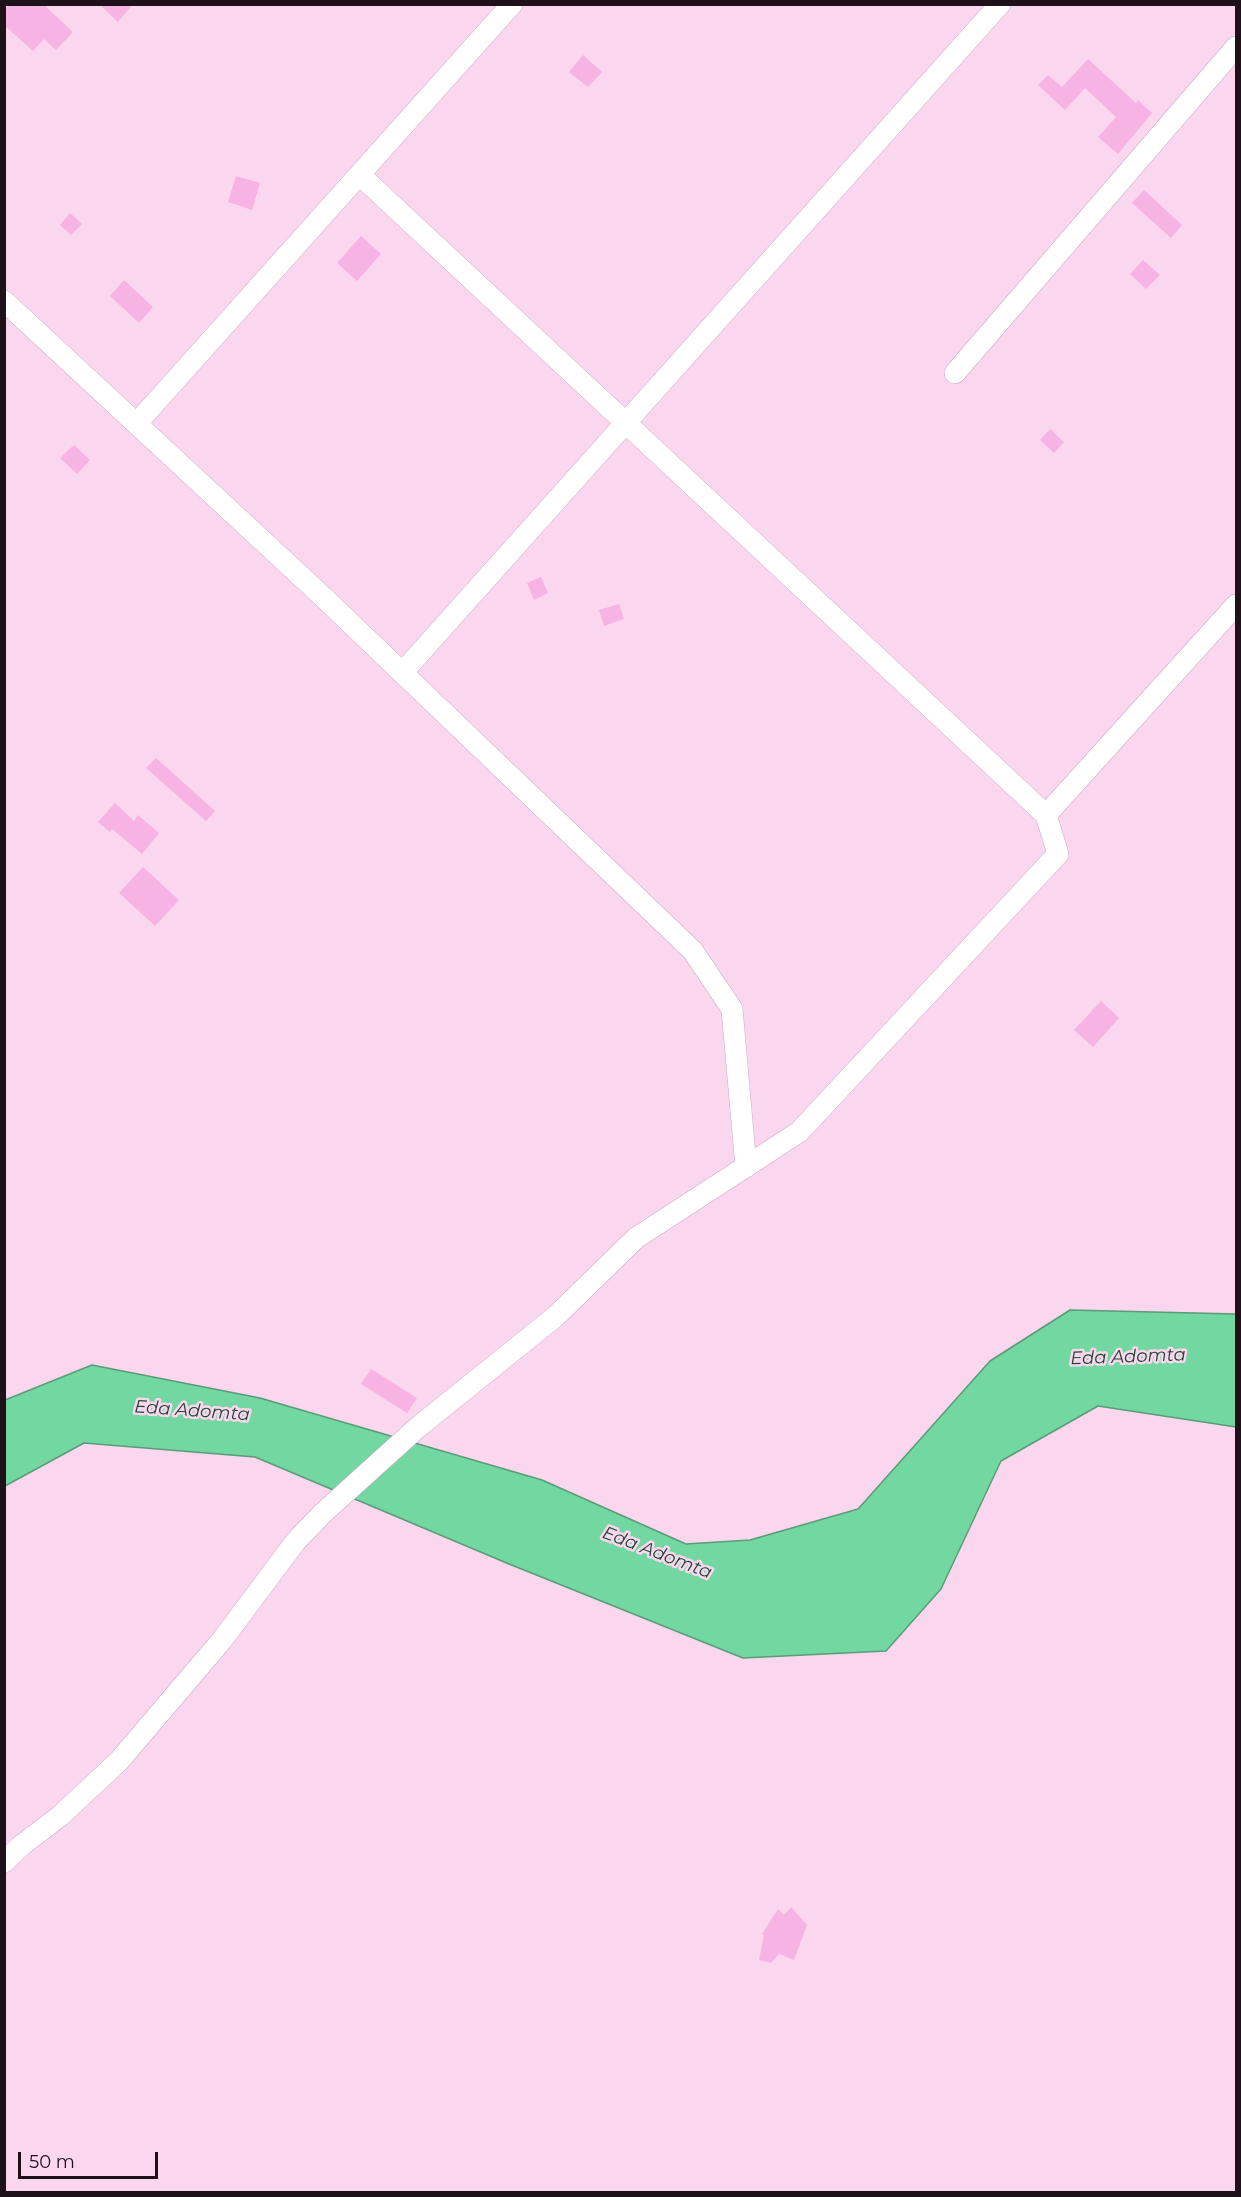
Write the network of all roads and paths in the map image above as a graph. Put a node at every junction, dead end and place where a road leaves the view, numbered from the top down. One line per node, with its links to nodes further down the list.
1 (512, 4): 4 (street)
2 (1000, 4): 8 (street)
3 (1236, 47): 6 (street)
4 (360, 175): 7 (street); 8 (street)
5 (4, 301): 7 (street)
6 (955, 373)
7 (137, 423): 10 (street)
8 (626, 423): 10 (street); 11 (street)
9 (1236, 605): 11 (street)
10 (402, 673): 12 (street)
11 (1046, 815): 12 (street)
12 (746, 1167): 13 (street)
13 (4, 1862)

